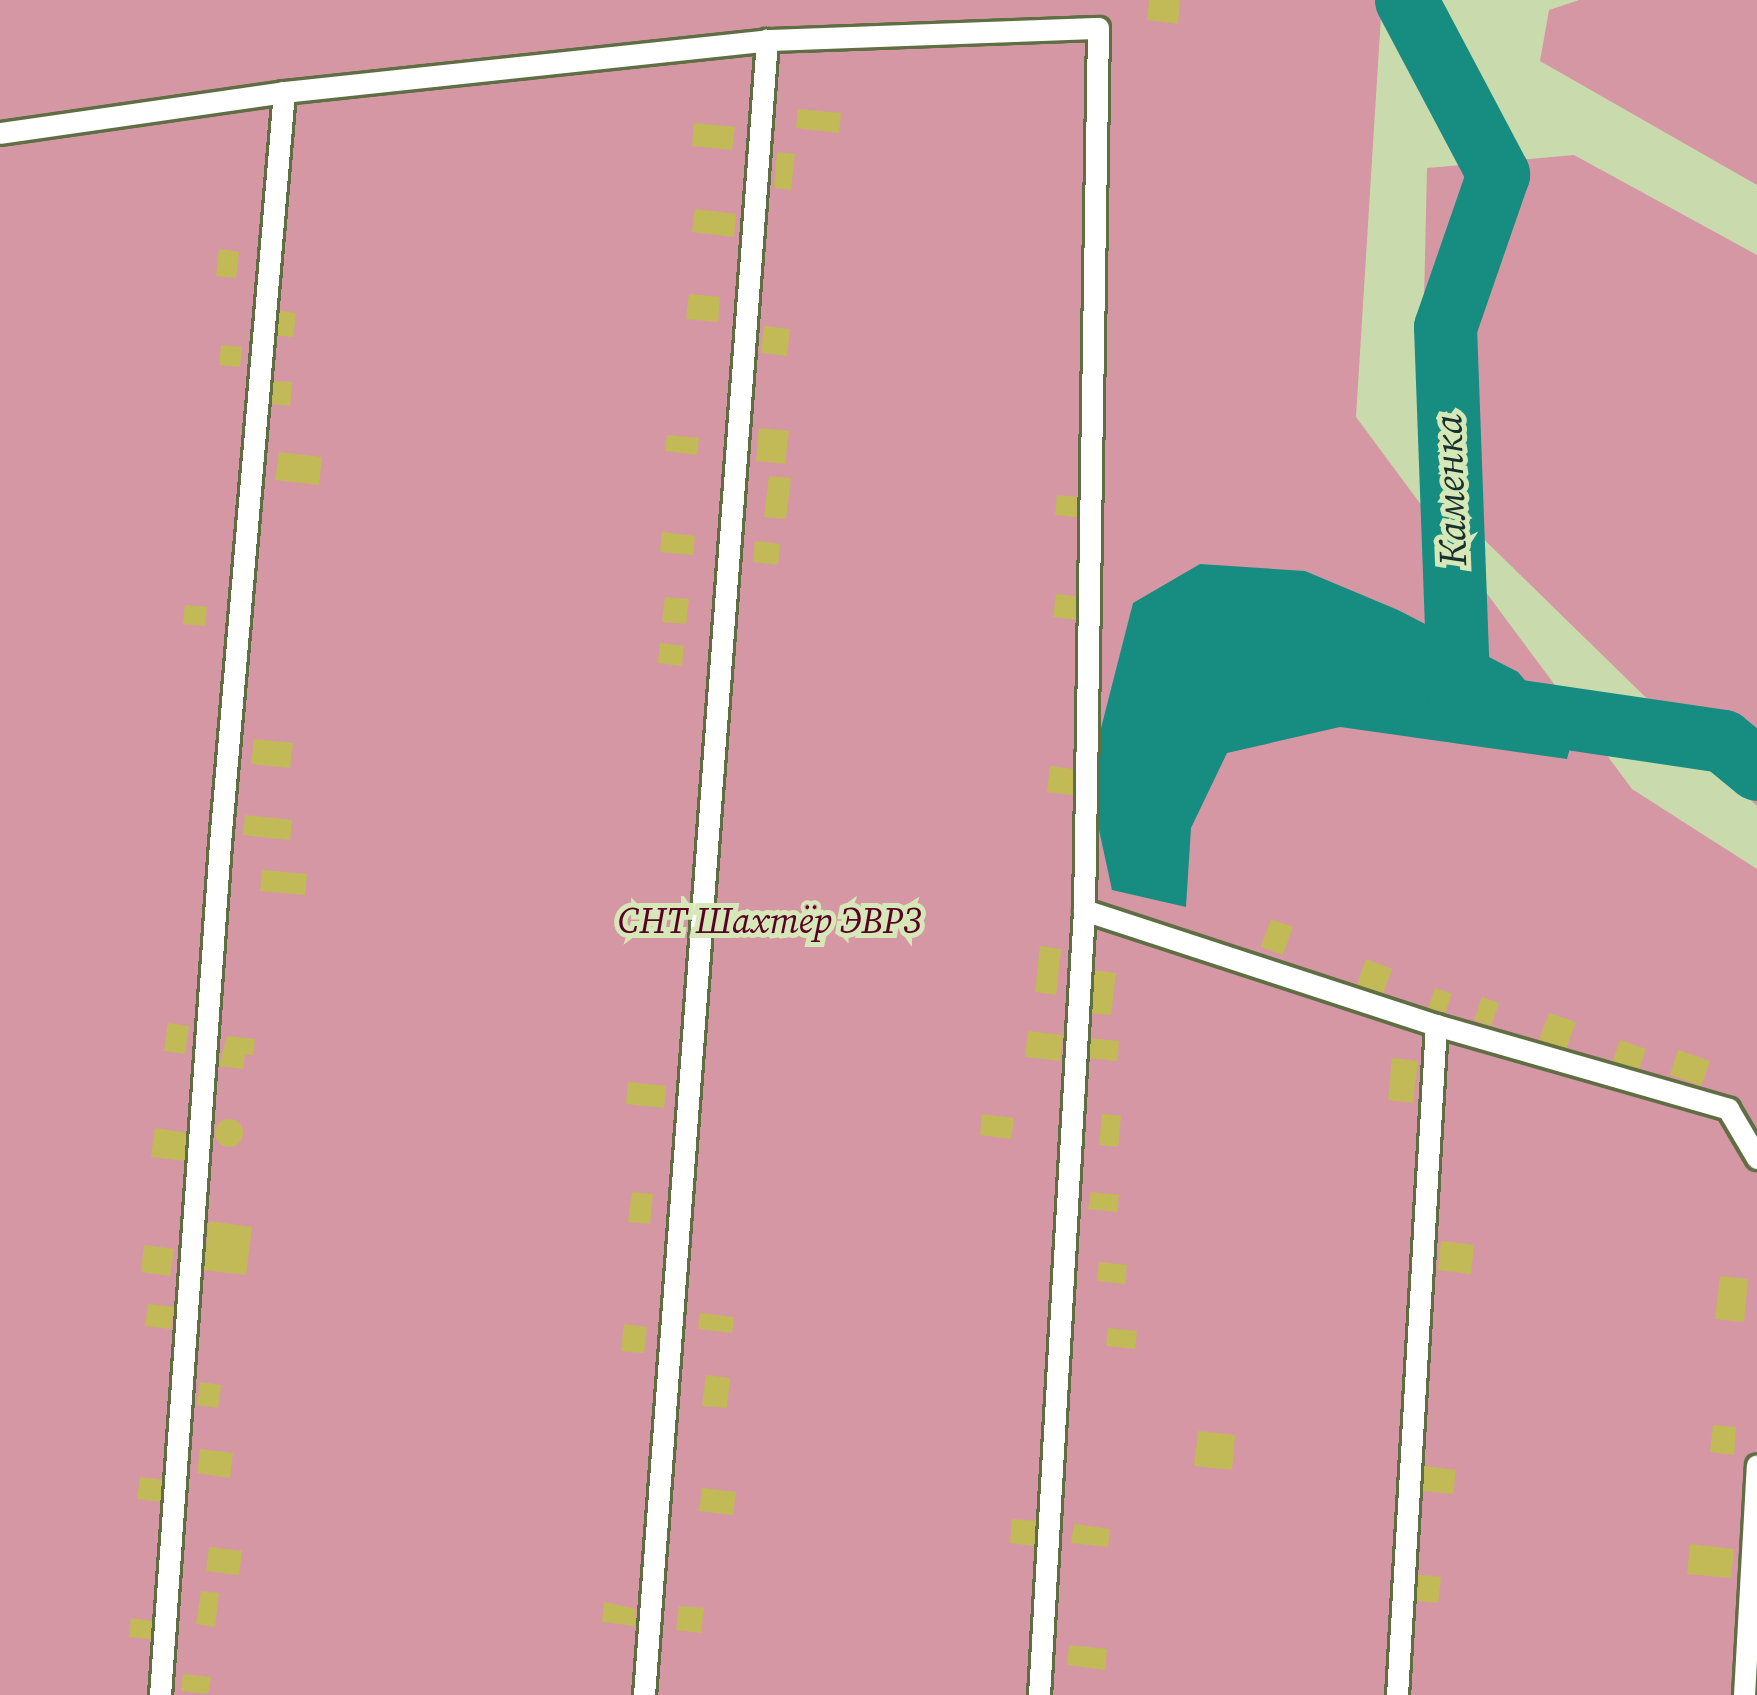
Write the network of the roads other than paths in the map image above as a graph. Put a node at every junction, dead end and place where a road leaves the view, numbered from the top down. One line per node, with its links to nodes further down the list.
1 (767, 40): 2 (lane); 4 (lane); 9 (lane)
2 (284, 92): 3 (lane); 8 (lane)
3 (0, 133)
4 (1084, 910): 5 (lane); 10 (lane)
5 (1436, 1025): 6 (lane); 11 (lane)
6 (1757, 1158)
7 (1757, 1465): 12 (lane)
8 (160, 1695)
9 (644, 1695)
10 (1040, 1695)
11 (1397, 1695)
12 (1744, 1695)

